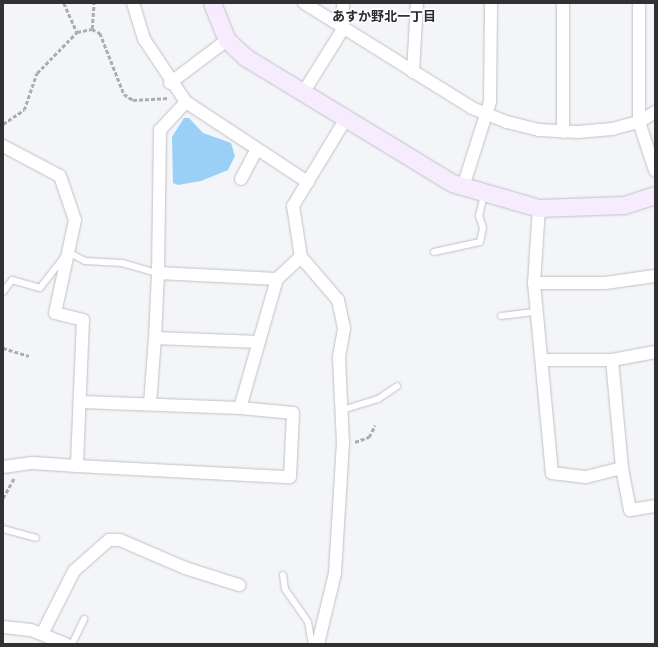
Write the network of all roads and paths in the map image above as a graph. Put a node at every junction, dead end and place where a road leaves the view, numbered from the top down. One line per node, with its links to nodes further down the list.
1 (64, 3): 13 (path)
2 (94, 3): 11 (path)
3 (133, 3): 16 (street)
4 (212, 3): 14 (street)
5 (304, 3): 12 (street)
6 (342, 3): 12 (street)
7 (417, 3): 15 (street)
8 (491, 3): 20 (street)
9 (563, 3): 24 (street)
10 (639, 3): 22 (street)
11 (92, 29): 13 (path); 18 (path)
12 (343, 29): 15 (street); 17 (street)
13 (77, 32): 23 (path)
14 (227, 40): 16 (street); 17 (street)
15 (414, 72): 20 (street)
16 (170, 83): 18 (street)
17 (303, 93): 21 (street)
18 (183, 99): 26 (street); 37 (street)
19 (655, 112): 22 (street)
20 (488, 116): 24 (street); 30 (street)
21 (345, 120): 29 (street); 30 (street)
22 (639, 122): 24 (street); 27 (street)
23 (3, 124)
24 (563, 132)
25 (3, 146): 34 (street)
26 (256, 150): 28 (street); 29 (street)
27 (655, 170)
28 (240, 179)
29 (308, 182): 36 (street)
30 (463, 187): 31 (street)
31 (484, 195): 33 (street); 35 (lane)
32 (655, 195): 33 (street)
33 (540, 208): 40 (street)
34 (68, 252): 37 (lane); 41 (lane); 52 (street)
35 (434, 252)
36 (300, 257): 39 (street); 55 (street)
37 (158, 273): 39 (street); 44 (street)
38 (655, 276): 40 (street)
39 (277, 279): 45 (street)
40 (534, 283): 42 (street)
41 (3, 292)
42 (536, 312): 43 (lane); 49 (street)
43 (501, 316)
44 (155, 338): 45 (street); 53 (street)
45 (259, 342): 54 (street)
46 (3, 348): 48 (path)
47 (655, 352): 50 (street)
48 (29, 356)
49 (543, 360): 50 (street); 61 (street)
50 (612, 360): 61 (street)
51 (397, 386): 55 (lane)
52 (82, 402): 53 (street); 58 (street)
53 (150, 404): 54 (street)
54 (240, 408): 58 (street)
55 (342, 410): 57 (street)
56 (375, 425): 57 (path)
57 (343, 443): 74 (street)
58 (77, 466): 60 (street)
59 (3, 467): 60 (street)
60 (17, 468): 62 (path)
61 (622, 468): 63 (street)
62 (3, 498)
63 (655, 506)
64 (3, 529): 65 (lane)
65 (36, 538)
66 (283, 575): 73 (lane)
67 (239, 585): 70 (street)
68 (84, 619): 72 (lane)
69 (4, 631): 70 (street)
70 (42, 634): 71 (street)
71 (66, 644)
72 (72, 644)
73 (312, 644)
74 (318, 644)

